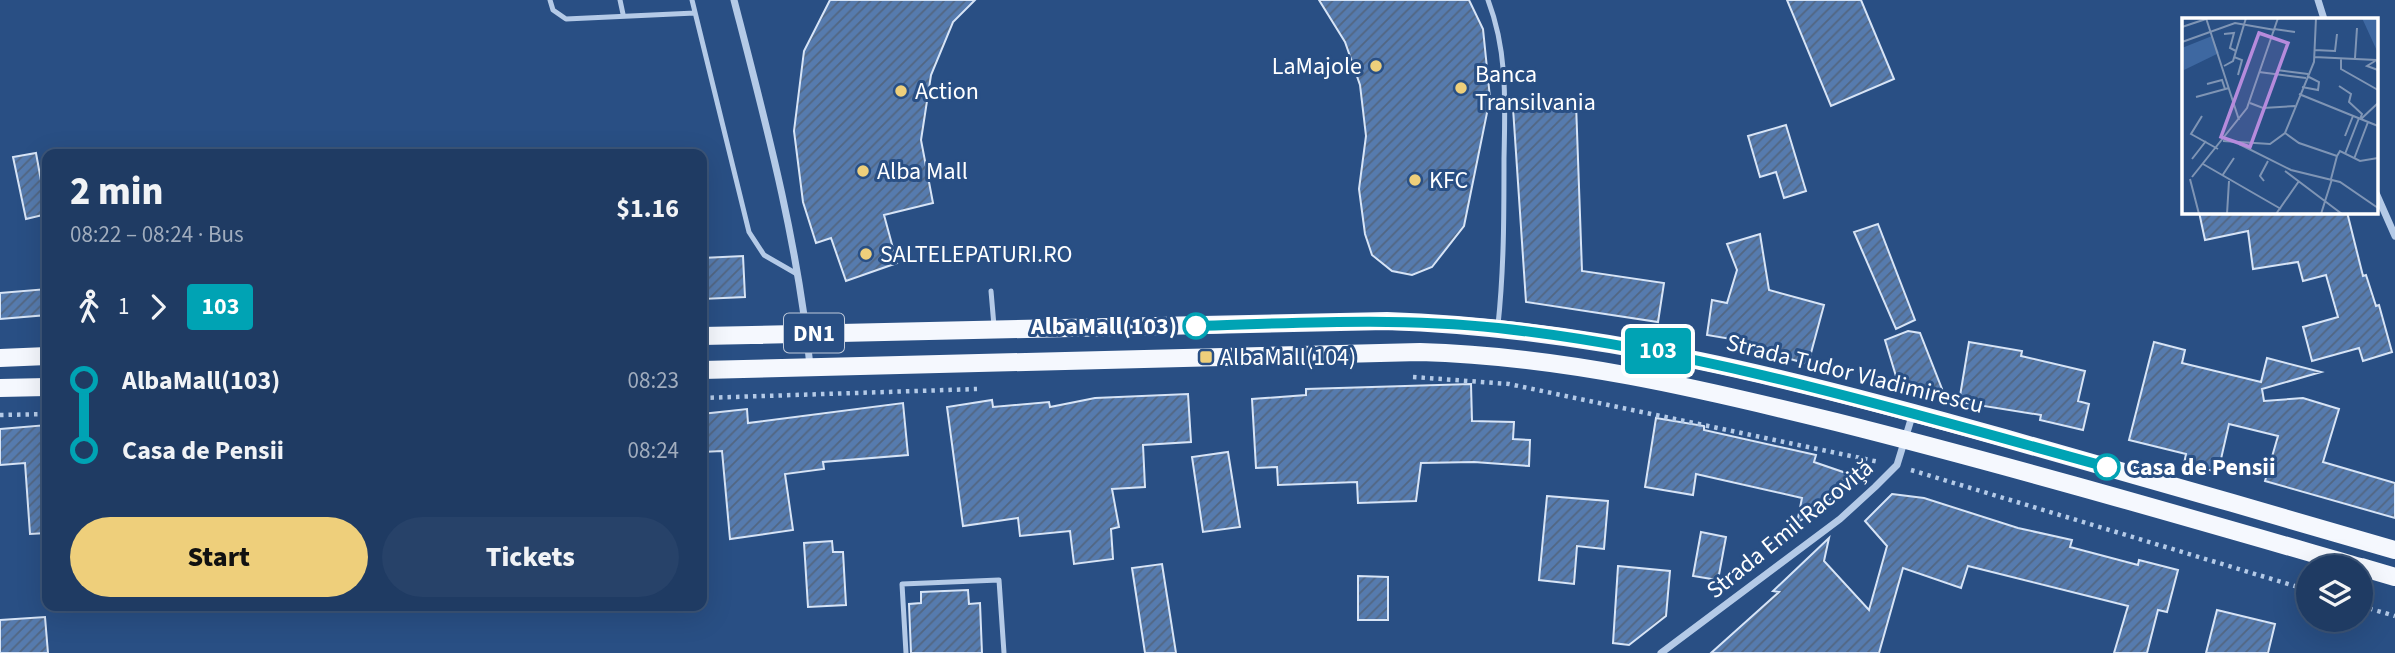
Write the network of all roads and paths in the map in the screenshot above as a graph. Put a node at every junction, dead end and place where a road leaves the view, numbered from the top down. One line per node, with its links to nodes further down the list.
1 (550, 0): 8 (lane)
2 (620, 0): 8 (lane)
3 (692, 0): 7 (lane)
4 (734, 0): 12 (street)
5 (1488, 0): 14 (lane)
6 (2318, 0): 9 (street)
7 (695, 13): 8 (lane); 12 (lane)
8 (623, 14)
9 (2324, 18)
10 (2378, 198): 11 (street)
11 (2395, 236)
12 (797, 274): 16 (street)
13 (991, 291): 15 (lane)
14 (1498, 328): 15 (main road, Strada Tudor Vladimirescu / DN1); 27 (main road, Strada Tudor Vladimirescu / DN1)
15 (995, 331): 16 (main road, Strada Tudor Vladimirescu / DN1)
16 (807, 333): 17 (main road, Strada Tudor Vladimirescu / DN1); 20 (street)
17 (707, 336)
18 (42, 356): 19 (main road)
19 (0, 358)
20 (810, 367): 21 (main road, DN1); 30 (main road, DN1)
21 (707, 370)
22 (1406, 377): 31 (path)
23 (42, 387): 24 (main road)
24 (0, 388)
25 (978, 389): 26 (path)
26 (707, 398)
27 (1914, 412): 30 (street, Strada Emil Racoviță); 32 (main road, Strada Tudor Vladimirescu / DN1)
28 (42, 414): 29 (path)
29 (0, 415)
30 (1907, 440): 31 (street, Strada Emil Racoviță); 33 (main road, DN1)
31 (1897, 466): 36 (path); 41 (street, Strada Emil Racoviță)
32 (2395, 550)
33 (2317, 555)
34 (2373, 571): 35 (main road, DN1)
35 (2395, 577)
36 (2296, 586)
37 (2373, 610): 38 (path)
38 (2395, 616)
39 (906, 653): 40 (lane)
40 (1004, 653)
41 (1661, 653)

